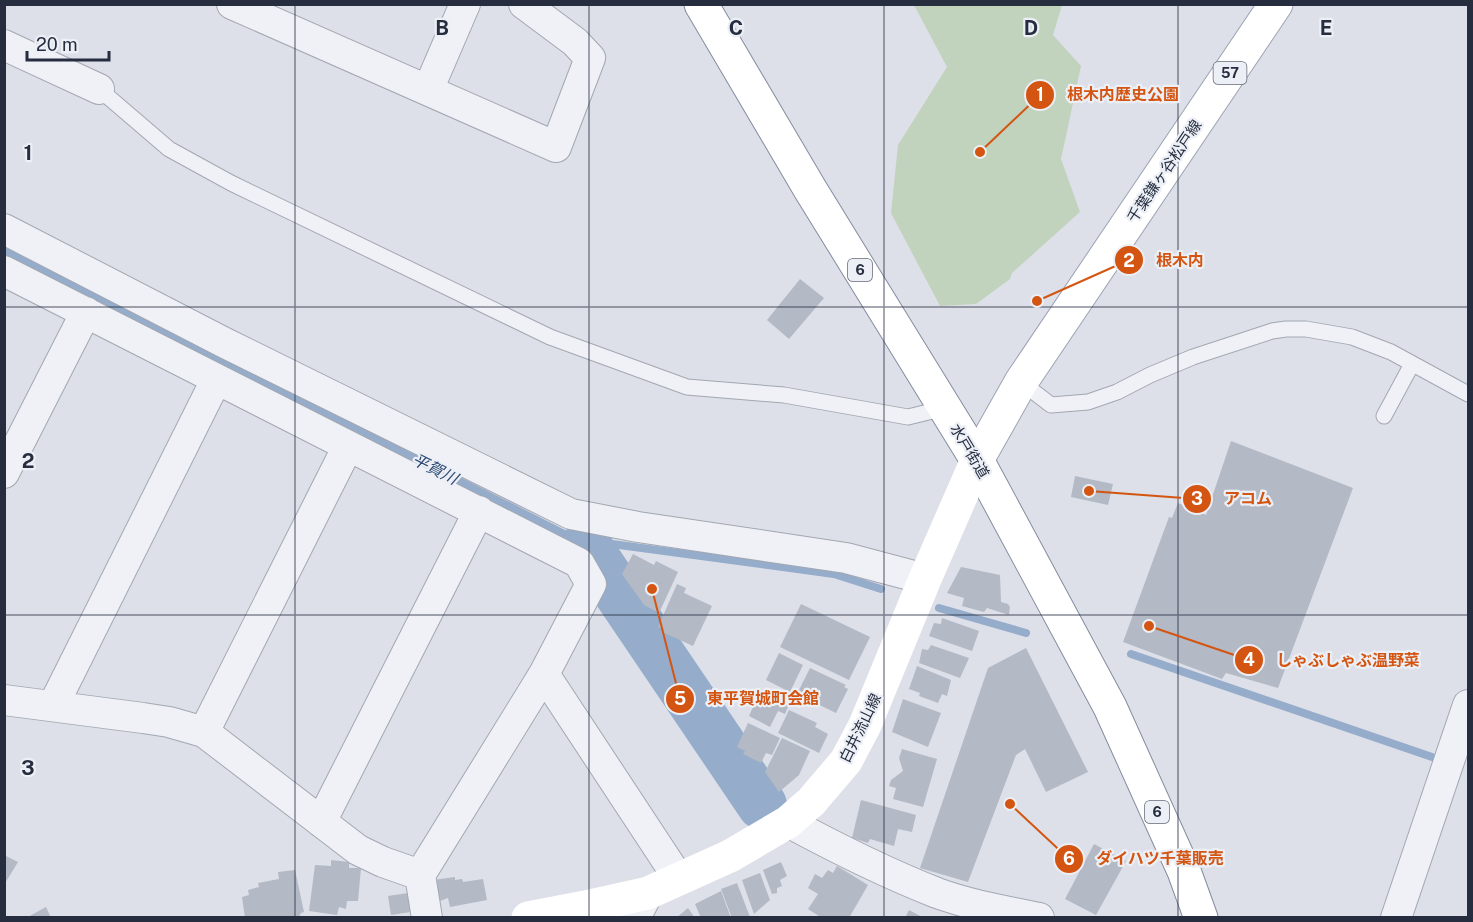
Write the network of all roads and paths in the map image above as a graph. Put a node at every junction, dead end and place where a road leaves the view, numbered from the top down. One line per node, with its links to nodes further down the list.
1 (231, 4): 8 (street)
2 (465, 4): 8 (street)
3 (524, 4): 8 (street)
4 (701, 4): 16 (main road, 水戸街道 / 6)
5 (1276, 4): 14 (main road, 千葉鎌ヶ谷松戸線 / 57)
6 (4, 45): 7 (street)
7 (99, 89): 16 (lane)
8 (428, 90)
9 (4, 229): 22 (street)
10 (4, 271): 11 (street)
11 (86, 312): 13 (street); 20 (street)
12 (1412, 364): 14 (lane); 15 (lane); 17 (lane)
13 (216, 380): 18 (street); 26 (street)
14 (1021, 382): 19 (main road, 千葉鎌ヶ谷松戸線 / 57)
15 (1468, 394)
16 (945, 408): 19 (main road, 水戸街道 / 6)
17 (1384, 416)
18 (348, 446): 21 (street); 27 (street)
19 (977, 460): 22 (main road, 白井流山線); 36 (main road, 水戸街道 / 6)
20 (4, 473)
21 (479, 511): 23 (street); 28 (street)
22 (925, 579): 29 (main road, 白井流山線)
23 (544, 674): 30 (street); 31 (street)
24 (4, 700): 26 (street)
25 (1468, 705): 37 (street)
26 (53, 706): 27 (street)
27 (204, 732): 28 (street)
28 (321, 822): 30 (street)
29 (788, 822): 31 (main road, 白井流山線); 35 (street)
30 (420, 875): 33 (street)
31 (679, 879): 32 (main road, 白井流山線)
32 (641, 905): 34 (main road, 白井流山線)
33 (427, 918)
34 (528, 918)
35 (1040, 918)
36 (1201, 918)
37 (1396, 918)

